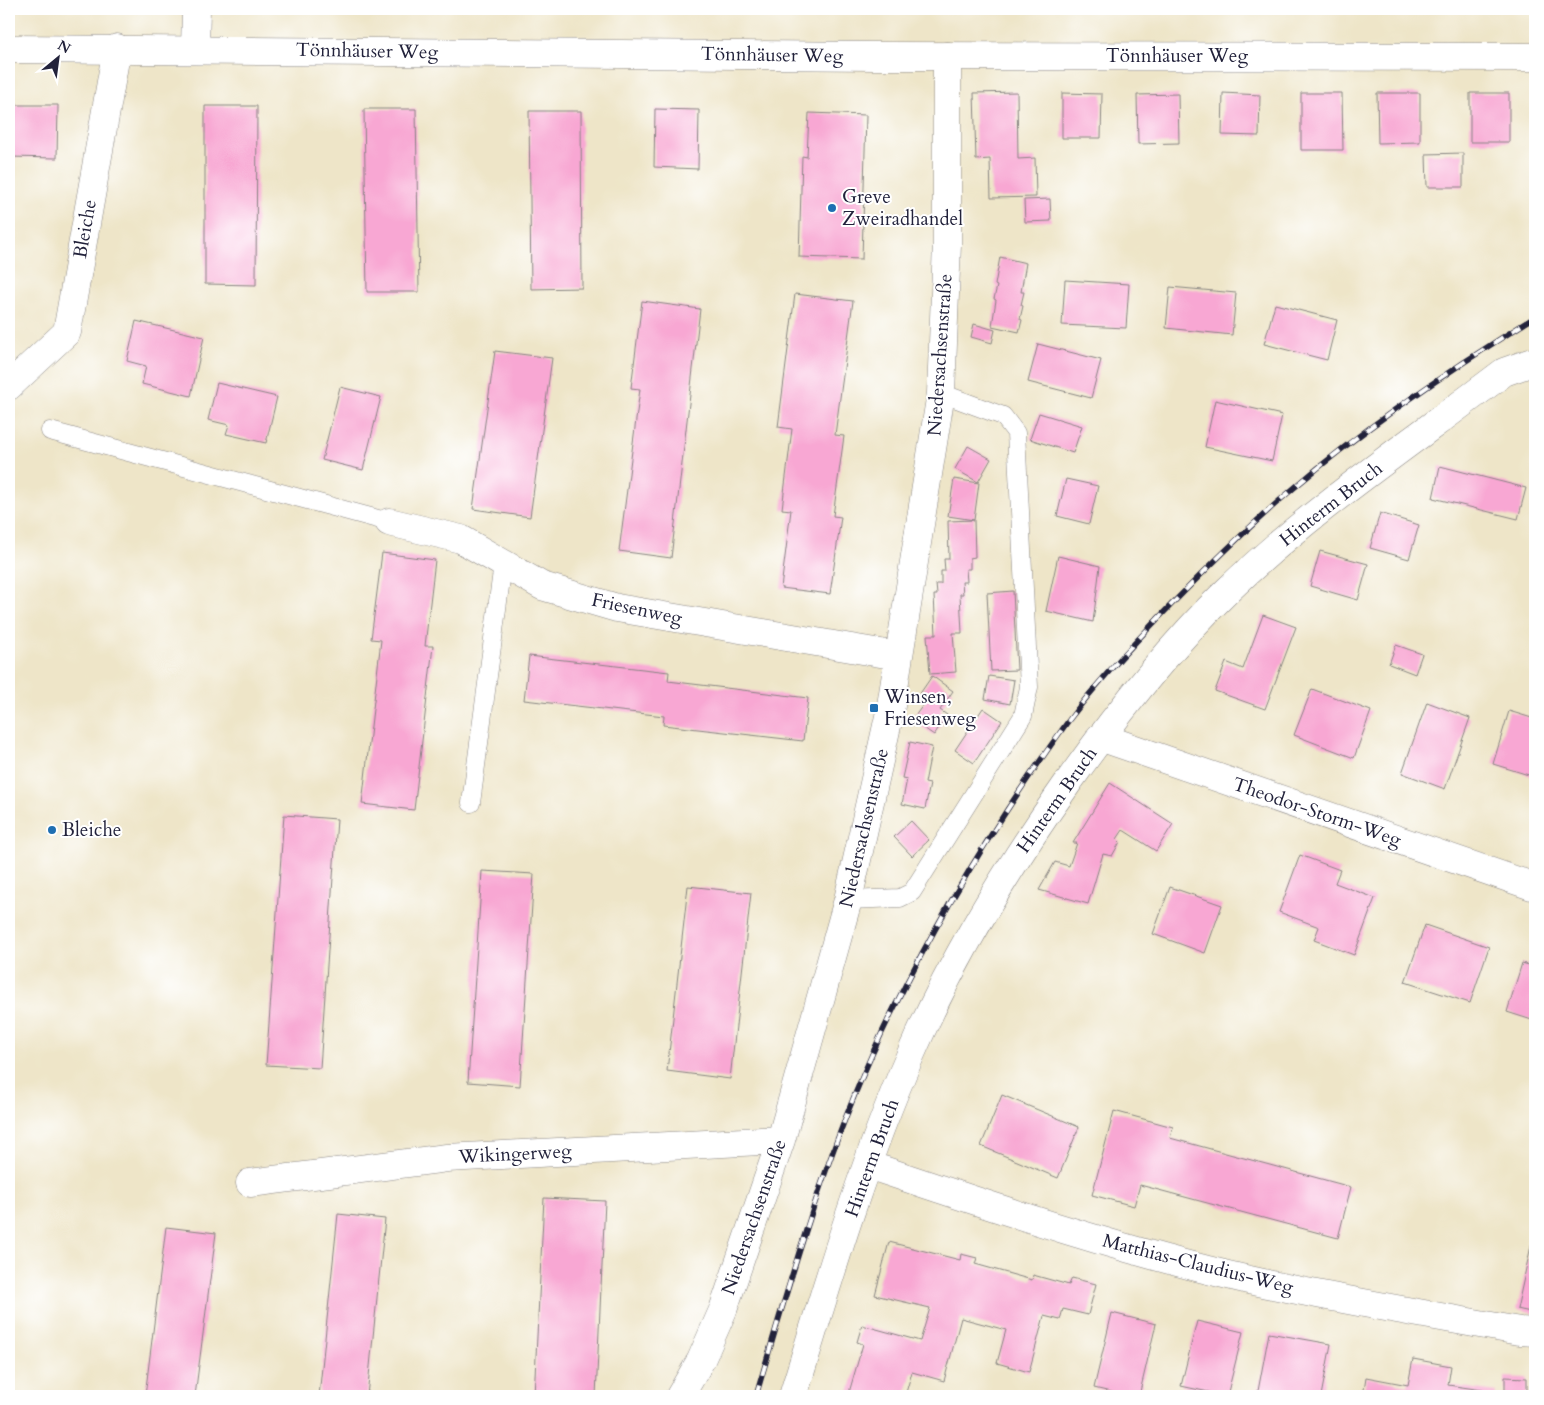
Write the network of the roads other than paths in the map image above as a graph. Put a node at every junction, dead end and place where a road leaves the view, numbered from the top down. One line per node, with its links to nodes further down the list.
1 (196, 9): 4 (street)
2 (117, 48): 3 (street, Tönnhäuser Weg); 4 (street, Tönnhäuser Weg); 8 (street, Bleiche)
3 (9, 49)
4 (195, 49): 5 (street, Tönnhäuser Weg)
5 (947, 56): 6 (street, Tönnhäuser Weg); 9 (street, Niedersachsenstraße)
6 (1535, 57)
7 (1535, 361): 14 (street, Hinterm Bruch)
8 (9, 386)
9 (941, 393): 13 (street, Niedersachsenstraße); 17 (lane)
10 (50, 432): 11 (lane)
11 (389, 522): 12 (street, Friesenweg)
12 (503, 564): 13 (street, Friesenweg); 15 (lane)
13 (898, 656): 17 (street, Niedersachsenstraße)
14 (1100, 737): 16 (street, Theodor-Storm-Weg); 19 (street, Hinterm Bruch)
15 (471, 803)
16 (1535, 887)
17 (848, 900): 18 (street, Niedersachsenstraße)
18 (781, 1140): 20 (street, Wikingerweg); 22 (street, Niedersachsenstraße)
19 (868, 1165): 21 (street, Matthias-Claudius-Weg); 23 (street, Hinterm Bruch)
20 (250, 1183)
21 (1535, 1332)
22 (680, 1396)
23 (793, 1396)

